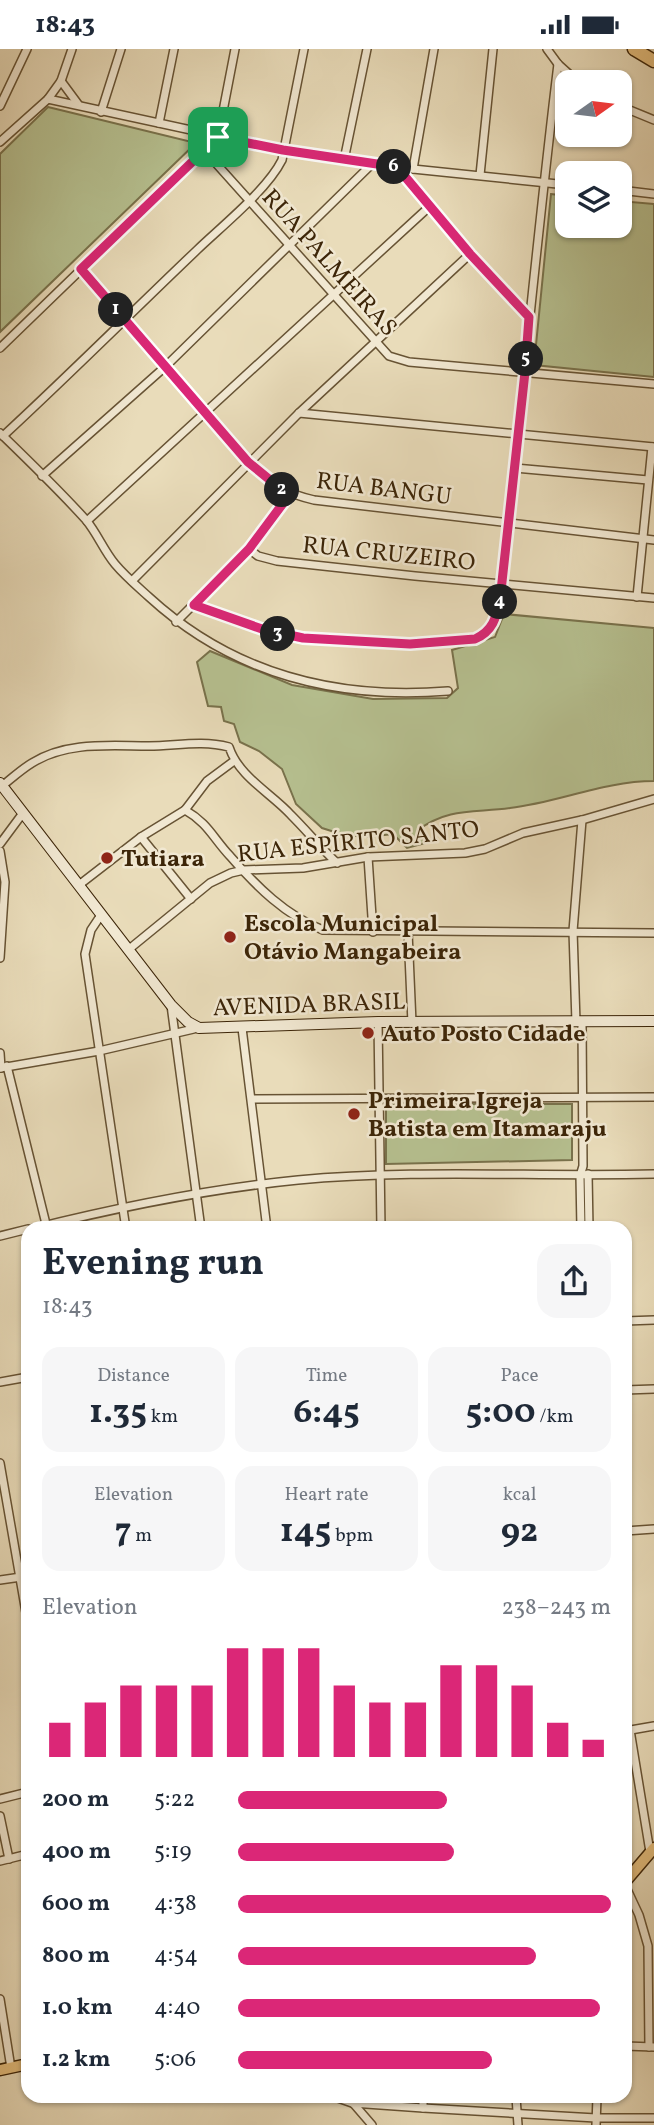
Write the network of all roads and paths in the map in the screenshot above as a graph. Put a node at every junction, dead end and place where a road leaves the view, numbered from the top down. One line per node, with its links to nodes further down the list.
1 (27, 49): 18 (street)
2 (72, 49): 15 (street)
3 (121, 49): 20 (street)
4 (174, 49): 22 (street)
5 (235, 49): 23 (street)
6 (304, 49): 26 (street)
7 (367, 49): 27 (street)
8 (433, 49): 30 (street)
9 (493, 49): 31 (street)
10 (547, 49): 13 (street)
11 (634, 49): 12 (highway)
12 (654, 61)
13 (558, 64): 14 (street); 32 (street)
14 (565, 70)
15 (61, 81): 16 (street); 17 (street)
16 (48, 99): 17 (street); 24 (street)
17 (78, 105): 20 (street)
18 (0, 106)
19 (632, 111): 21 (street)
20 (101, 112): 22 (street)
21 (654, 120)
22 (159, 123): 23 (street)
23 (218, 137): 25 (street); 26 (street)
24 (0, 142)
25 (204, 150): 36 (street, RUA PALMEIRAS); 40 (street)
26 (283, 150): 27 (street); 36 (street)
27 (344, 160): 28 (street)
28 (373, 163): 29 (street); 38 (street)
29 (397, 167): 30 (street); 37 (street)
30 (413, 169): 31 (street)
31 (480, 175): 32 (street)
32 (544, 182): 33 (street); 42 (street)
33 (555, 183)
34 (632, 191): 35 (street)
35 (654, 194)
36 (248, 200): 38 (street, RUA PALMEIRAS); 43 (street)
37 (429, 207): 39 (street); 41 (street)
38 (290, 245): 41 (street, RUA PALMEIRAS); 46 (street)
39 (470, 254): 42 (street); 44 (street)
40 (81, 269): 43 (street, RUA BANGU); 45 (street)
41 (336, 295): 44 (street, RUA PALMEIRAS); 49 (street)
42 (529, 317): 47 (street)
43 (124, 320): 46 (street, RUA BANGU); 51 (street)
44 (377, 343): 47 (street, RUA PALMEIRAS); 50 (street)
45 (0, 348)
46 (166, 366): 49 (street, RUA BANGU); 56 (street)
47 (525, 372): 48 (street, RUA PALMEIRAS); 52 (street)
48 (654, 384)
49 (206, 412): 54 (street, RUA BANGU); 59 (street)
50 (299, 413): 52 (street); 54 (street)
51 (2, 435): 56 (street)
52 (519, 435): 53 (street); 55 (street)
53 (653, 447): 57 (street)
54 (248, 462): 58 (street, RUA BANGU); 64 (street)
55 (515, 468): 57 (street); 60 (street)
56 (42, 476): 59 (street)
57 (648, 480): 61 (street)
58 (290, 494): 60 (street, RUA BANGU); 63 (street)
59 (87, 521): 64 (street)
60 (509, 521): 61 (street, RUA BANGU); 65 (street)
61 (643, 538): 62 (street, RUA BANGU); 66 (street)
62 (654, 540)
63 (249, 549): 65 (street, RUA CRUZEIRO); 68 (street)
64 (132, 582): 69 (street)
65 (502, 585): 66 (street, RUA CRUZEIRO); 68 (street)
66 (637, 597): 67 (street, RUA CRUZEIRO)
67 (654, 598)
68 (194, 605): 69 (street)
69 (176, 622): 70 (street)
70 (449, 691)
71 (234, 761): 72 (street); 74 (street); 81 (street)
72 (1, 784): 75 (street, AVENIDA BRASIL)
73 (654, 799): 76 (street, RUA ESPÍRITO SANTO)
74 (185, 810): 77 (street); 82 (street)
75 (23, 813): 78 (street); 83 (street, AVENIDA BRASIL)
76 (582, 820): 80 (street, RUA ESPÍRITO SANTO); 86 (street)
77 (141, 837): 83 (street); 84 (street)
78 (0, 844)
79 (0, 851): 91 (street)
80 (368, 857): 81 (street, RUA ESPÍRITO SANTO); 87 (street)
81 (337, 863): 82 (street, RUA ESPÍRITO SANTO)
82 (244, 870): 84 (street, RUA ESPÍRITO SANTO); 87 (street)
83 (79, 885): 85 (street, AVENIDA BRASIL)
84 (191, 899): 90 (street, RUA ESPÍRITO SANTO)
85 (101, 915): 90 (street, AVENIDA BRASIL); 100 (street)
86 (573, 931): 88 (street); 89 (street); 94 (street)
87 (373, 932): 88 (street)
88 (408, 932): 96 (street)
89 (654, 933)
90 (128, 950): 92 (street, AVENIDA BRASIL)
91 (0, 958)
92 (170, 1005): 97 (street, AVENIDA BRASIL); 99 (street)
93 (654, 1021): 94 (street, AVENIDA BRASIL)
94 (579, 1022): 96 (street, AVENIDA BRASIL); 104 (street)
95 (378, 1023): 96 (street, AVENIDA BRASIL); 98 (street, AVENIDA BRASIL); 106 (street)
96 (412, 1023)
97 (199, 1028): 98 (street, AVENIDA BRASIL); 99 (street)
98 (242, 1028): 105 (street)
99 (174, 1034): 100 (street); 111 (street)
100 (99, 1051): 102 (street); 112 (street)
101 (0, 1053): 102 (street)
102 (3, 1067): 113 (street)
103 (654, 1097): 104 (street)
104 (583, 1098): 106 (street); 109 (street)
105 (252, 1099): 106 (street); 110 (street)
106 (379, 1099): 108 (street)
107 (654, 1174): 109 (street)
108 (380, 1175): 109 (street); 110 (street); 118 (street)
109 (585, 1176): 119 (street); 120 (street)
110 (262, 1184): 111 (street); 117 (street)
111 (196, 1193): 112 (street); 116 (street)
112 (121, 1208): 114 (street); 115 (street)
113 (44, 1221)
114 (70, 1221)
115 (124, 1221)
116 (200, 1221)
117 (266, 1221)
118 (381, 1221)
119 (582, 1221)
120 (588, 1221)
121 (21, 1231): 122 (street)
122 (0, 1236)
123 (654, 1320): 124 (street)
124 (632, 1321)
125 (21, 1378): 126 (street)
126 (0, 1382)
127 (654, 1389): 128 (street)
128 (632, 1390)
129 (0, 1463): 132 (street)
130 (654, 1529): 131 (street)
131 (632, 1531)
132 (21, 1562)
133 (21, 1576): 134 (street)
134 (0, 1580)
135 (654, 1726): 136 (street)
136 (632, 1729)
137 (632, 1754): 141 (street)
138 (21, 1794): 139 (street)
139 (0, 1799)
140 (0, 1816): 143 (street)
141 (652, 1850): 145 (main road)
142 (21, 1856): 143 (street)
143 (9, 1859): 144 (street)
144 (0, 1861)
145 (632, 1875)
146 (632, 1900): 149 (street)
147 (0, 1999): 150 (street)
148 (632, 2046): 149 (street)
149 (651, 2047)
150 (5, 2069)
151 (352, 2103): 155 (street); 159 (street)
152 (423, 2103): 155 (street)
153 (516, 2103): 156 (street)
154 (597, 2103): 158 (street)
155 (423, 2108): 156 (street)
156 (517, 2114): 158 (street); 160 (street)
157 (654, 2117): 158 (street)
158 (596, 2121)
159 (372, 2125)
160 (518, 2125)

